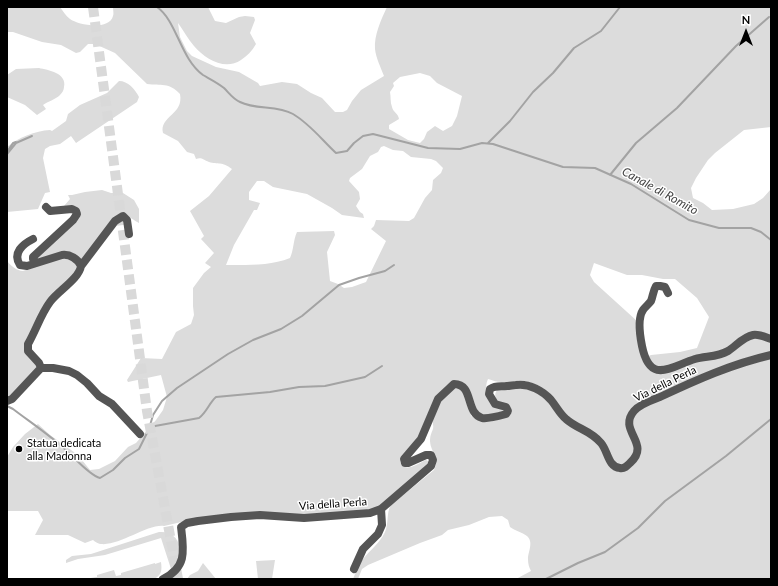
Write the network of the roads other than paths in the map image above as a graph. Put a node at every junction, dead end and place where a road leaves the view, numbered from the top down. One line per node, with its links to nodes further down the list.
1 (46, 207): 4 (street)
2 (129, 234): 5 (street)
3 (33, 239): 4 (street)
4 (36, 263): 5 (street)
5 (81, 266): 9 (street)
6 (668, 293): 7 (street, Via della Perla)
7 (771, 339)
8 (771, 356): 12 (street, Via della Perla)
9 (41, 368): 10 (street); 11 (street)
10 (7, 401)
11 (140, 434)
12 (381, 509): 13 (street); 14 (street, Via della Perla)
13 (354, 569)
14 (163, 579)

